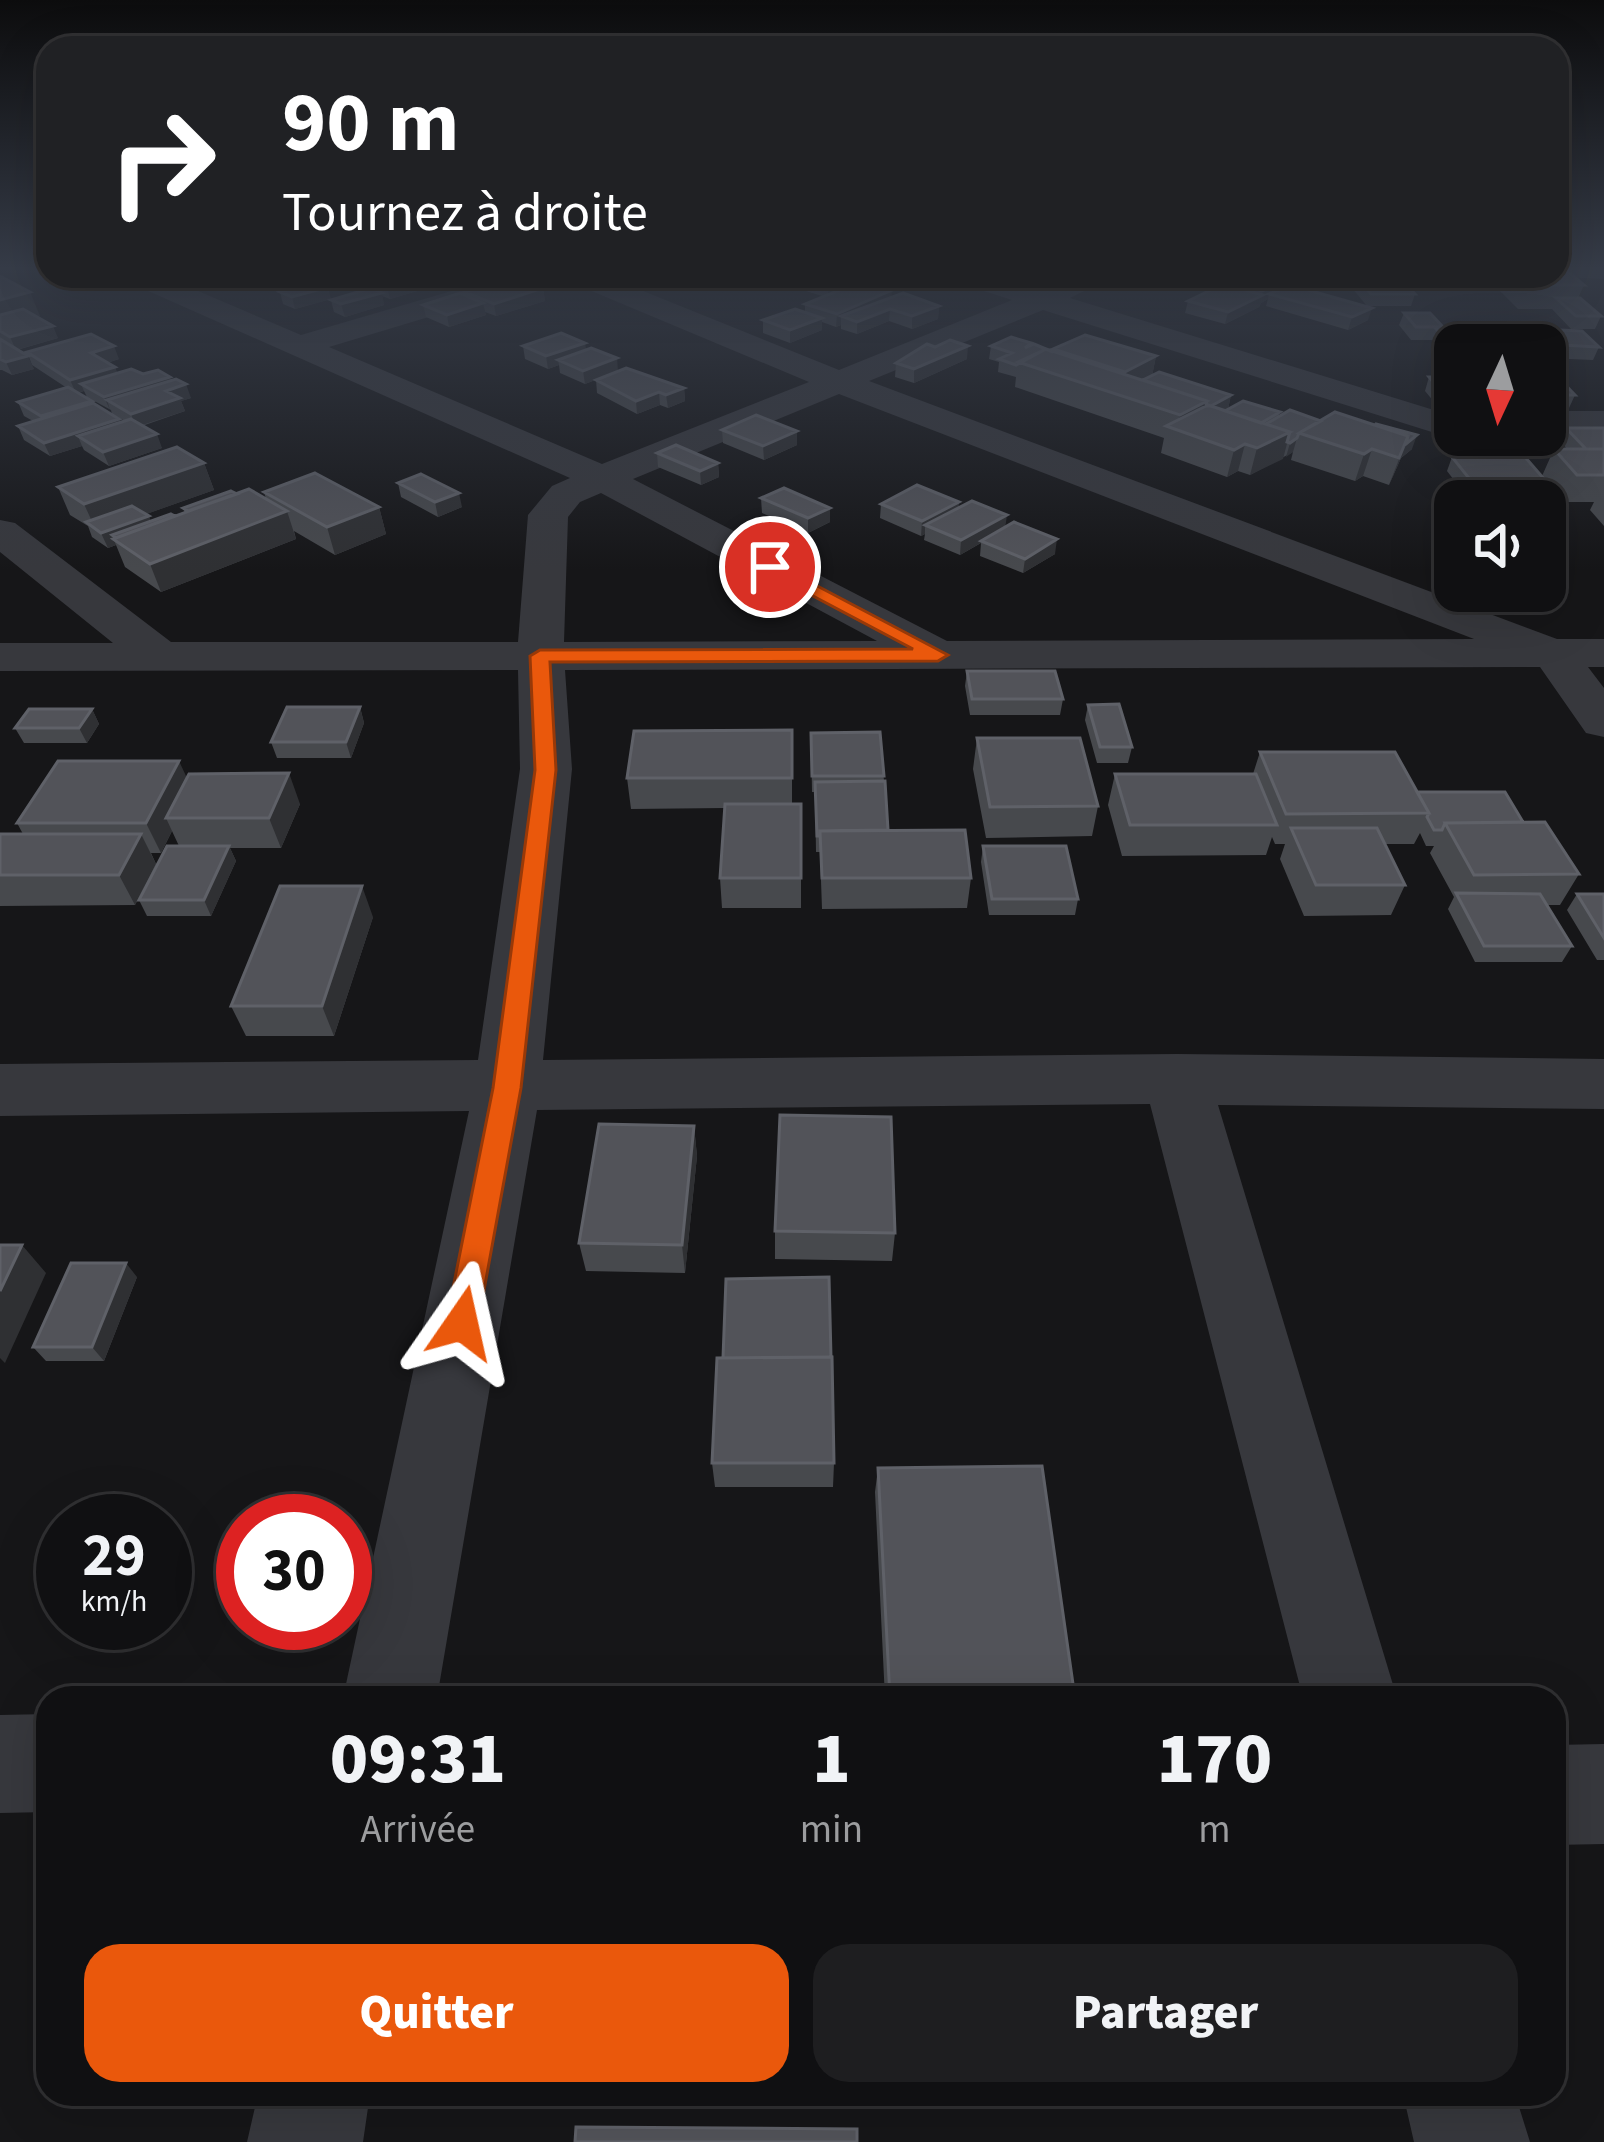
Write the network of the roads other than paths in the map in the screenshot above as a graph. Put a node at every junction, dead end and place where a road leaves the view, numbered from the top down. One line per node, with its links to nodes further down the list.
1 (353, 370): 9 (street)
2 (810, 370): 5 (street)
3 (873, 370): 5 (street)
4 (1269, 370): 6 (street)
5 (842, 383): 9 (street); 11 (street)
6 (1434, 422)
7 (1566, 422): 8 (street)
8 (1604, 422)
9 (602, 478): 13 (street); 14 (street)
10 (0, 532): 16 (street)
11 (1554, 653): 12 (street); 13 (street); 17 (street)
12 (1604, 653)
13 (938, 655): 14 (street)
14 (540, 656): 16 (street); 20 (street)
15 (0, 657): 16 (street)
16 (160, 657)
17 (1604, 722)
18 (1177, 1079): 19 (street); 20 (street); 23 (street)
19 (1604, 1084)
20 (507, 1088): 21 (street); 22 (street)
21 (0, 1090)
22 (392, 1686)
23 (1347, 1686)
24 (36, 1763): 25 (street)
25 (0, 1764)
26 (1604, 1794): 27 (street)
27 (1566, 1795)
28 (312, 2106): 30 (street)
29 (1462, 2106): 31 (street)
30 (305, 2142)
31 (1472, 2142)

